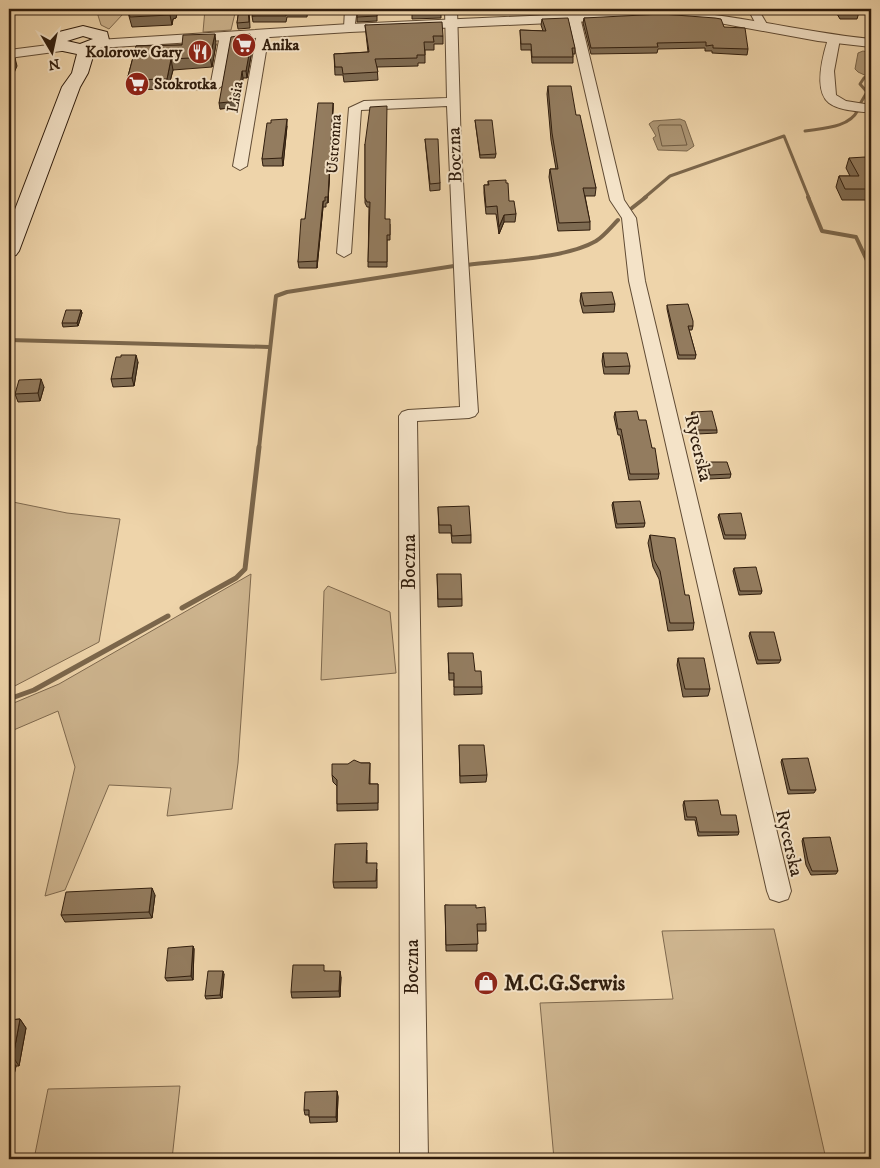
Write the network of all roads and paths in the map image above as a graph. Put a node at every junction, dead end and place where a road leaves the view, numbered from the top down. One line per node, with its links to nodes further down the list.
1 (351, 9): 6 (street)
2 (753, 9): 5 (street)
3 (577, 14): 4 (street); 5 (street); 22 (street, Rycerska)
4 (452, 16): 6 (street); 17 (street, Boczna)
5 (762, 26): 10 (street)
6 (350, 28): 8 (street)
7 (88, 32): 9 (street); 12 (main road); 12 (main road); 16 (main road)
8 (263, 33): 9 (street); 19 (street, Lisia)
9 (226, 35): 15 (street)
10 (834, 39): 11 (street); 18 (street)
11 (871, 43)
12 (64, 45): 13 (street); 14 (street); 16 (main road)
13 (9, 50)
14 (9, 54)
15 (193, 86)
16 (71, 87): 20 (main road)
17 (454, 102): 21 (street, Ustronna); 23 (street, Boczna)
18 (871, 109)
19 (240, 166)
20 (9, 251)
21 (344, 253)
22 (779, 891)
23 (414, 1159)

